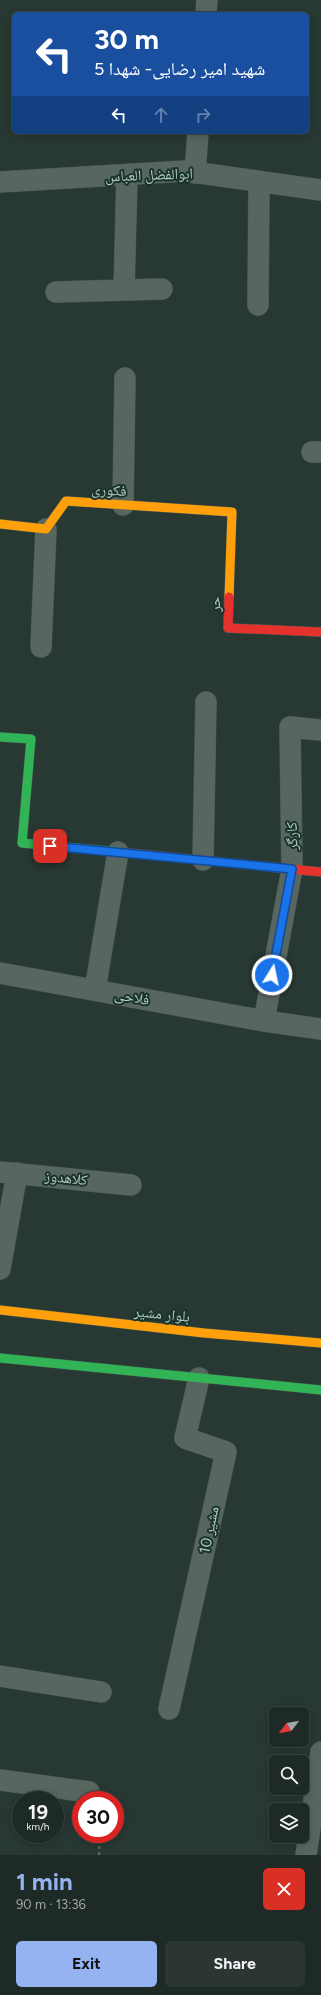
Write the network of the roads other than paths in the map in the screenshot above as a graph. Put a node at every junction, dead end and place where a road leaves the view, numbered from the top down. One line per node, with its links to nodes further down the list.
1 (207, 0): 2 (street)
2 (206, 12)
3 (198, 134): 4 (street)
4 (196, 173): 5 (street, ابوالفضل العباس); 7 (street, ابوالفضل العباس)
5 (127, 175): 6 (street, ابوالفضل العباس); 10 (street)
6 (0, 182)
7 (259, 182): 8 (street, ابوالفضل العباس); 12 (street)
8 (321, 190)
9 (162, 289): 10 (street)
10 (124, 290): 11 (street)
11 (56, 292)
12 (258, 305)
13 (125, 378): 14 (street)
14 (123, 505): 15 (street, فکوری); 17 (street, فکوری)
15 (232, 512): 18 (street, حر)
16 (0, 524): 17 (street)
17 (46, 529): 19 (street)
18 (321, 632)
19 (40, 647)
20 (206, 702): 24 (street)
21 (321, 730): 25 (street, کارگر)
22 (0, 737): 23 (street)
23 (118, 852): 24 (street); 28 (street)
24 (203, 860): 25 (street)
25 (292, 869): 26 (street); 29 (street, کارگر)
26 (321, 872)
27 (0, 973): 28 (street, فلاحی)
28 (95, 990): 29 (street, فلاحی)
29 (264, 1021): 30 (street, فلاحی)
30 (321, 1029)
31 (9, 1172): 32 (street, کلاهدوز); 33 (street)
32 (131, 1185)
33 (0, 1269)
34 (0, 1310): 35 (street, بلوار مشیر)
35 (321, 1343)
36 (0, 1358): 37 (street)
37 (199, 1378): 38 (street); 41 (street, مشیر 10)
38 (321, 1390)
39 (0, 1676): 40 (street)
40 (101, 1692)
41 (169, 1709)
42 (321, 1752): 45 (street)
43 (0, 1780): 44 (street)
44 (82, 1791)
45 (306, 1855)

